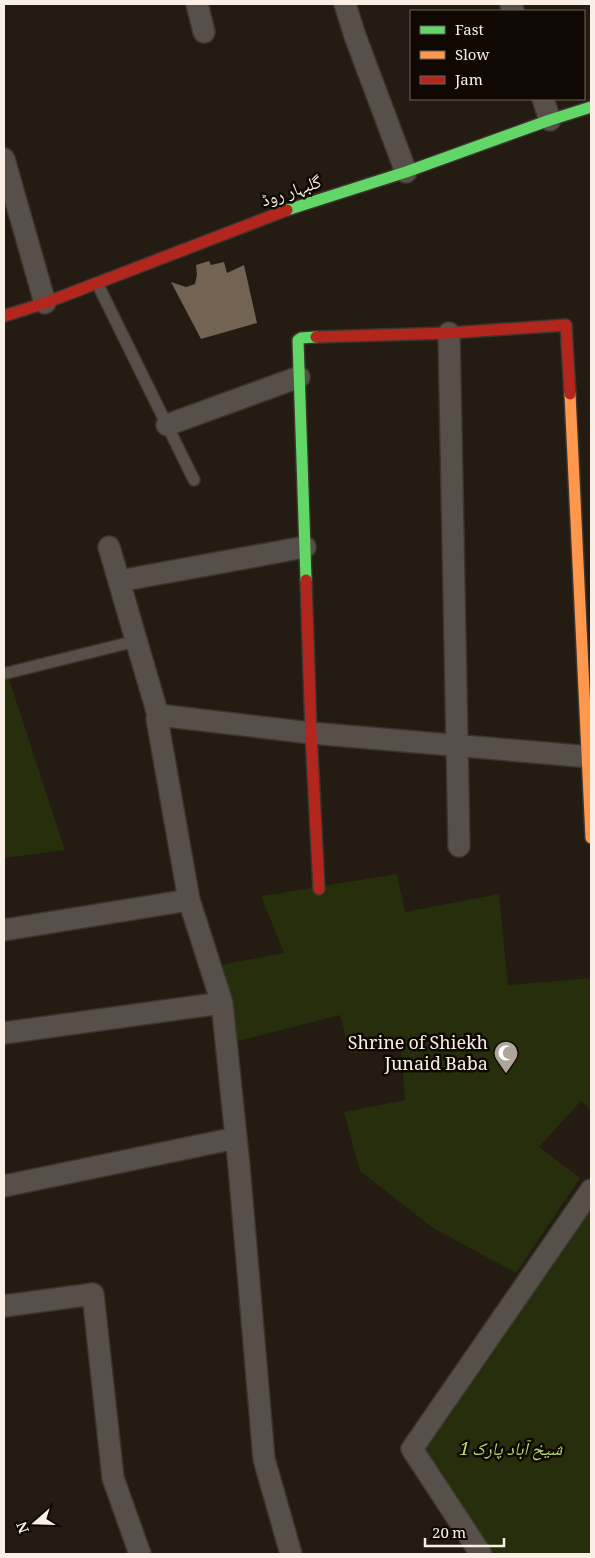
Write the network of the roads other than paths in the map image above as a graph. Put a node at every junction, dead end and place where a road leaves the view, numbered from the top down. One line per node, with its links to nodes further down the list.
1 (197, 4): 3 (street)
2 (345, 4): 8 (street)
3 (204, 32)
4 (543, 100): 6 (street)
5 (591, 108): 6 (street, گلبہار روڈ)
6 (550, 120): 8 (street, گلبہار روڈ)
7 (4, 160): 10 (street)
8 (406, 172): 9 (street, گلبہار روڈ)
9 (97, 283): 10 (street, گلبہار روڈ); 14 (lane)
10 (45, 302): 11 (street, گلبہار روڈ)
11 (4, 316)
12 (449, 333): 13 (street); 23 (street); 24 (street)
13 (299, 377): 14 (street); 17 (street)
14 (167, 424): 15 (lane)
15 (194, 480)
16 (109, 547): 18 (street)
17 (305, 547): 18 (street); 22 (street)
18 (119, 581): 19 (street)
19 (136, 641): 20 (lane); 21 (street)
20 (7, 673)
21 (158, 715): 22 (street); 28 (street)
22 (311, 733): 23 (street); 27 (street)
23 (457, 744): 24 (street); 26 (street)
24 (589, 757): 25 (street)
25 (591, 838)
26 (459, 846)
27 (319, 890)
28 (189, 900): 29 (street); 30 (street)
29 (4, 930)
30 (222, 1003): 31 (street); 32 (street)
31 (4, 1033)
32 (236, 1138): 33 (street); 37 (street)
33 (4, 1186)
34 (591, 1190): 38 (street)
35 (4, 1306): 36 (street)
36 (140, 1554)
37 (291, 1554)
38 (481, 1554)

